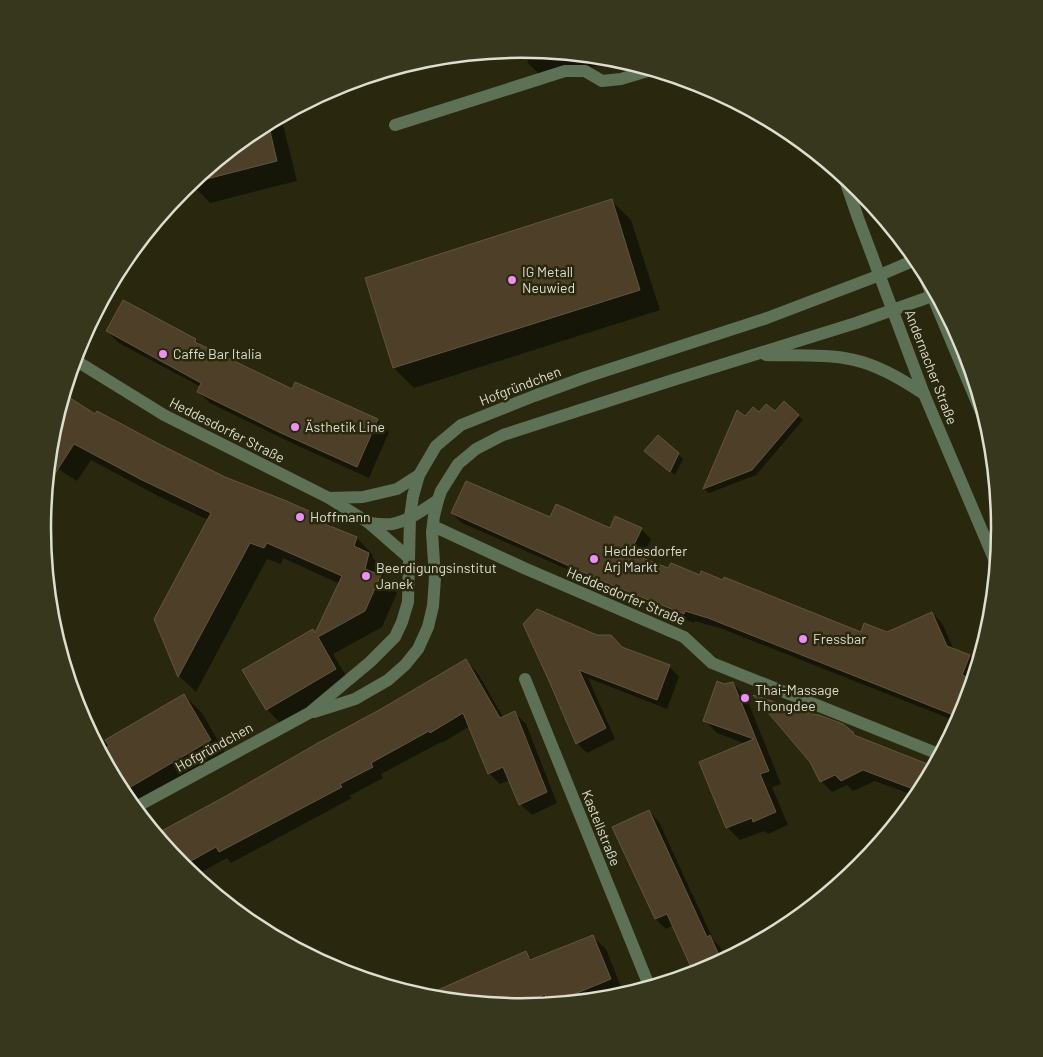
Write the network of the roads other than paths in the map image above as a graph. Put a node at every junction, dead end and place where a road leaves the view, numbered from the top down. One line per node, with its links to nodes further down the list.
1 (640, 73): 2 (street)
2 (395, 125)
3 (849, 191): 5 (street, Andernacher Straße)
4 (909, 262): 5 (street, Hofgründchen)
5 (880, 275): 7 (street, Andernacher Straße); 11 (street, Hofgründchen)
6 (931, 296): 7 (street, Hofgründchen)
7 (893, 310): 8 (street, Hofgründchen); 10 (street, Andernacher Straße)
8 (756, 354): 10 (street); 13 (street, Hofgründchen)
9 (81, 364): 12 (street, Heddesdorfer Straße)
10 (924, 394): 17 (street, Andernacher Straße)
11 (419, 475): 12 (street); 14 (street, Hofgründchen)
12 (329, 498): 15 (street, Heddesdorfer Straße)
13 (438, 500): 14 (street, Heddesdorfer Straße); 16 (street, Hofgründchen)
14 (410, 518): 15 (street, Heddesdorfer Straße); 18 (street, Hofgründchen)
15 (369, 523): 18 (street, Heddesdorfer Straße)
16 (433, 526): 20 (street, Hofgründchen); 21 (street, Heddesdorfer Straße)
17 (991, 552)
18 (409, 558): 20 (street, Hofgründchen)
19 (525, 679): 23 (street, Kastellstraße)
20 (309, 713): 22 (street, Hofgründchen)
21 (935, 752)
22 (141, 804)
23 (647, 982)

